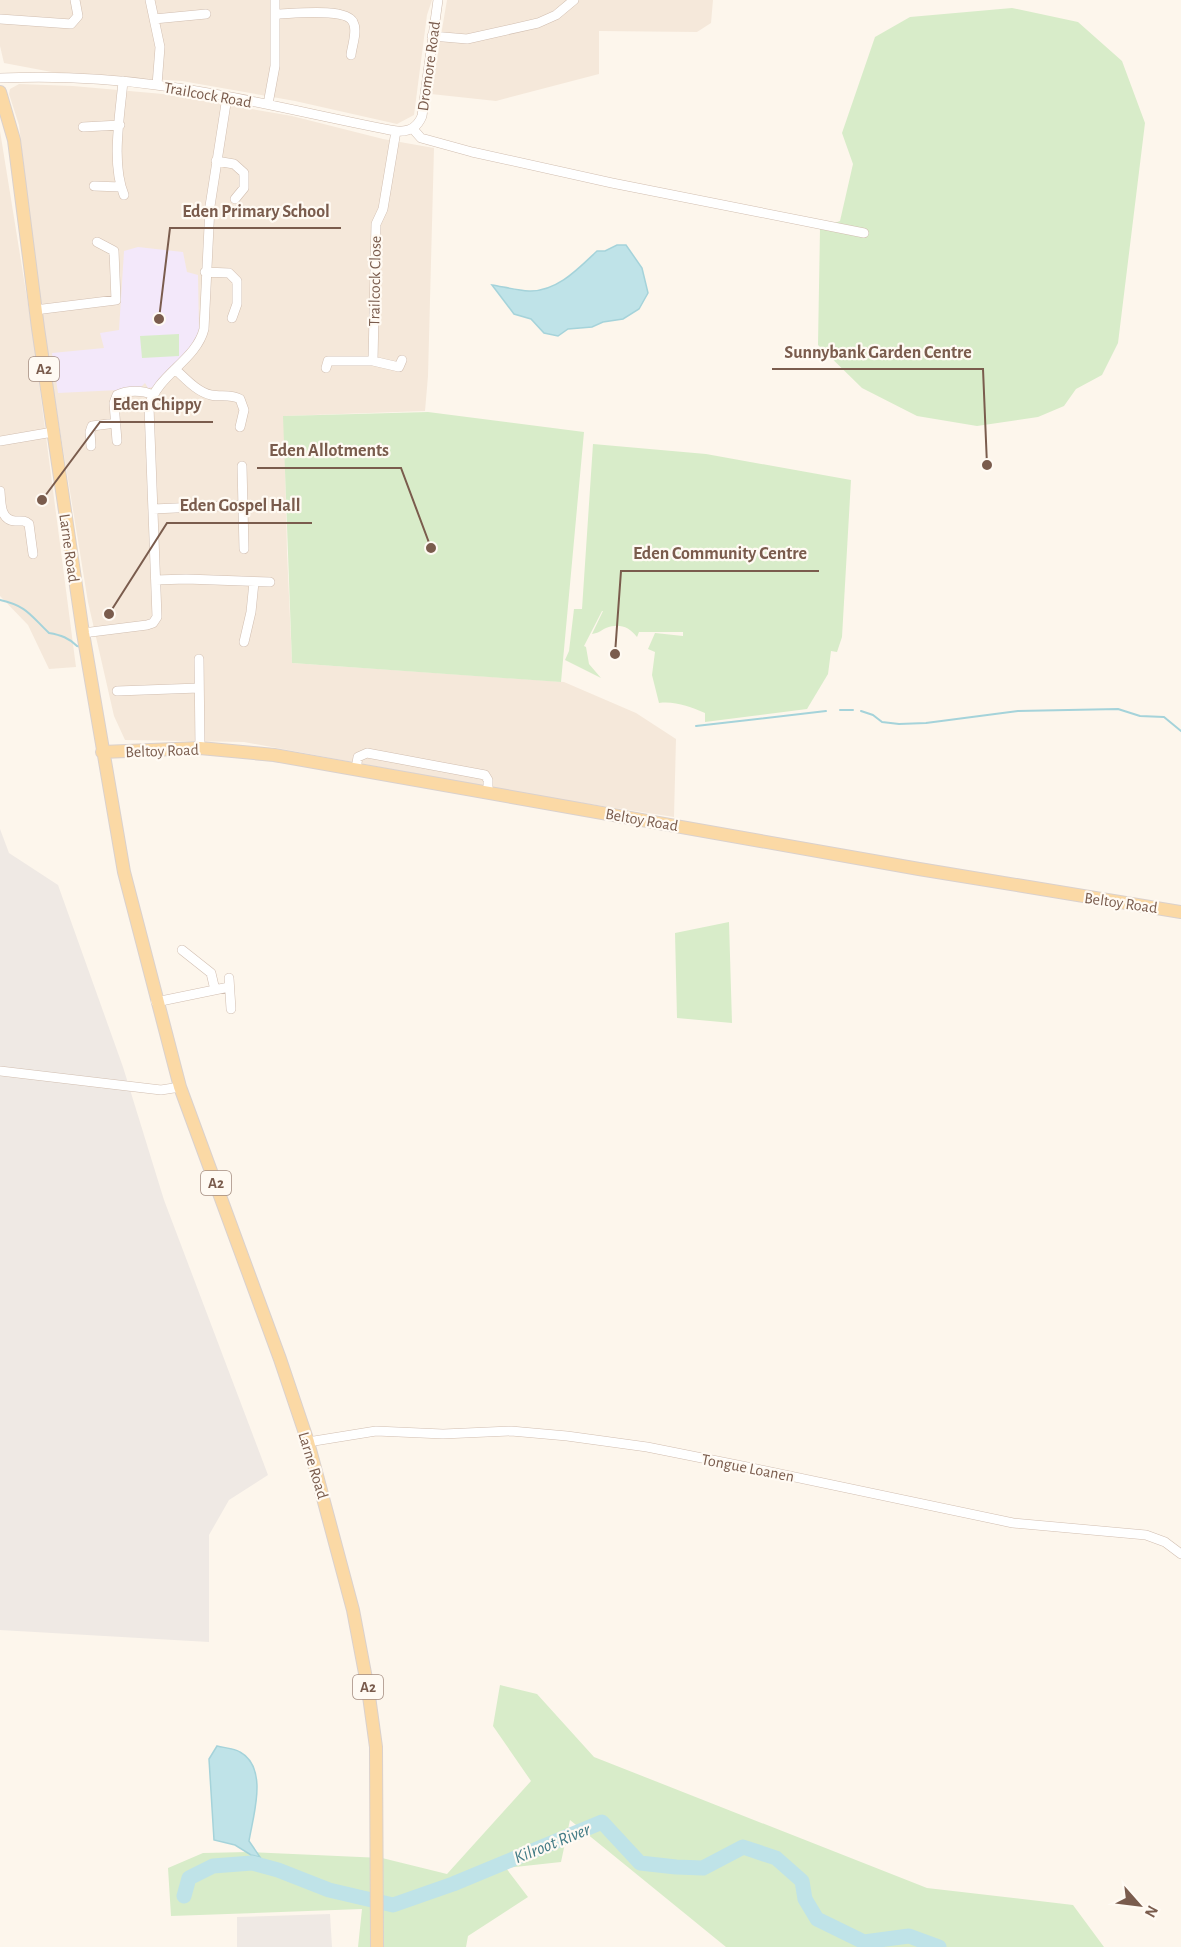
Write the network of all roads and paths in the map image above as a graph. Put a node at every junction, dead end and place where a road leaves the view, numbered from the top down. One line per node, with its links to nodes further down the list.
1 (75, 0): 8 (street)
2 (150, 0): 9 (street)
3 (275, 0): 7 (street)
4 (438, 0): 10 (street, Dromore Road)
5 (574, 0): 10 (street)
6 (206, 14): 9 (street)
7 (275, 14): 11 (street); 17 (street)
8 (0, 19)
9 (154, 19): 14 (street)
10 (432, 36): 20 (street, Dromore Road)
11 (351, 55)
12 (0, 78): 13 (street, Trailcock Road)
13 (123, 81): 14 (street, Trailcock Road); 18 (street)
14 (157, 85): 16 (street, Trailcock Road)
15 (0, 92): 28 (main road, Larne Road / A2)
16 (227, 97): 17 (street, Trailcock Road); 22 (street)
17 (268, 104): 21 (street, Trailcock Road)
18 (120, 125): 19 (street); 23 (street)
19 (83, 127)
20 (412, 129): 21 (street, Trailcock Road); 25 (street)
21 (396, 131): 31 (street, Trailcock Close)
22 (216, 161): 24 (street); 27 (street)
23 (94, 186)
24 (235, 199)
25 (864, 233)
26 (97, 242): 28 (street)
27 (205, 272): 29 (street); 33 (street)
28 (35, 310): 37 (main road, Larne Road / A2)
29 (232, 318)
30 (326, 361): 31 (street)
31 (373, 361): 32 (street)
32 (399, 367)
33 (175, 369): 34 (street); 36 (street)
34 (153, 395): 35 (street); 44 (street)
35 (116, 423): 39 (street); 40 (street)
36 (240, 427)
37 (53, 432): 38 (street); 52 (main road, Larne Road / A2)
38 (0, 441)
39 (117, 441)
40 (91, 446)
41 (242, 466): 43 (street)
42 (0, 491): 46 (street)
43 (243, 505): 44 (street); 45 (street)
44 (153, 509): 47 (street)
45 (244, 549)
46 (33, 554)
47 (156, 580): 48 (street); 50 (street)
48 (254, 582): 49 (street); 53 (street)
49 (270, 582)
50 (155, 621): 51 (street); 52 (street)
51 (159, 632)
52 (83, 633): 58 (main road, Larne Road / A2)
53 (244, 642)
54 (199, 660): 55 (street)
55 (199, 688): 56 (street); 57 (street)
56 (117, 691)
57 (200, 748): 58 (main road, Beltoy Road); 59 (main road, Beltoy Road)
58 (102, 753): 64 (main road, Larne Road / A2)
59 (356, 769): 60 (main road, Beltoy Road); 60 (street)
60 (489, 792): 61 (main road, Beltoy Road)
61 (1181, 912)
62 (182, 950): 63 (street)
63 (215, 990): 64 (street); 65 (street)
64 (156, 1002): 67 (main road, Larne Road / A2)
65 (231, 1010)
66 (0, 1071): 67 (street)
67 (180, 1087): 68 (main road, Larne Road / A2)
68 (308, 1442): 69 (street, Tongue Loanen); 70 (main road, Larne Road / A2)
69 (1181, 1554)
70 (376, 1947)

